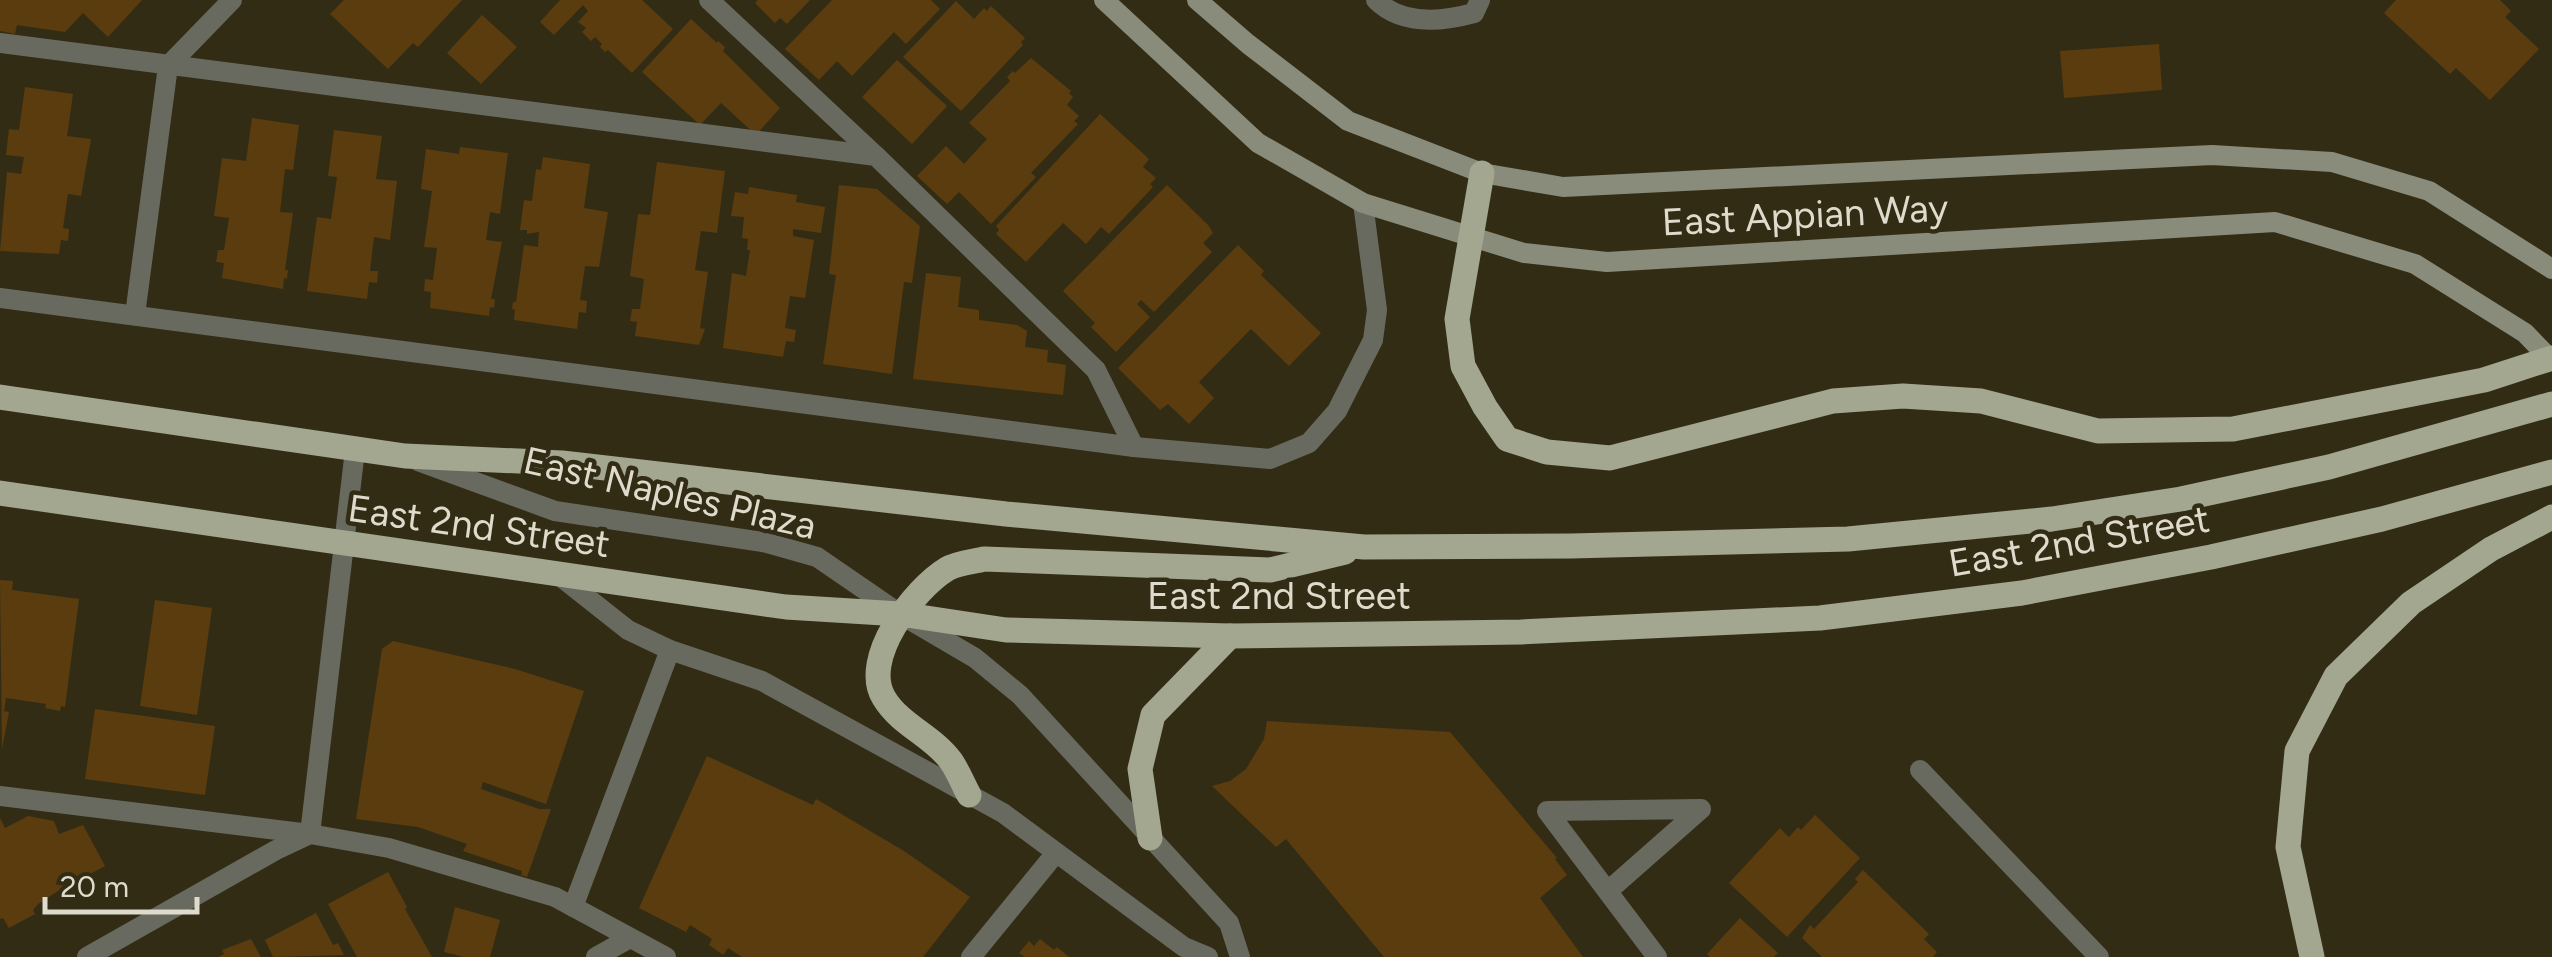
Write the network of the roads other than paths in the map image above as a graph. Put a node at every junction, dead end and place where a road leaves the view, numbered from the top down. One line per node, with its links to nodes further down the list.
1 (232, 0): 8 (street)
2 (708, 0): 9 (street)
3 (1104, 0): 11 (main road, East Appian Way)
4 (1196, 0): 10 (main road, East Appian Way)
5 (1376, 0): 6 (street)
6 (1480, 0)
7 (0, 43): 8 (street)
8 (168, 66): 9 (street); 15 (street)
9 (876, 156): 19 (street)
10 (1482, 174): 12 (main road); 13 (main road, East Appian Way)
11 (1363, 203): 12 (main road, East Appian Way); 19 (street)
12 (1470, 236): 16 (main road, East Appian Way); 16 (main road)
13 (2552, 269)
14 (0, 298): 15 (street)
15 (135, 315): 19 (street)
16 (2552, 360)
17 (0, 397): 20 (main road, East 2nd Street)
18 (2552, 404): 26 (main road, East 2nd Street)
19 (1134, 447)
20 (355, 450): 21 (main road, East 2nd Street); 25 (street)
21 (405, 456): 26 (main road, East 2nd Street); 28 (street, East Naples Plaza)
22 (2552, 472): 29 (main road, East 2nd Street)
23 (0, 493): 25 (main road, East 2nd Street)
24 (2552, 517): 48 (main road)
25 (343, 545): 27 (main road, East 2nd Street); 34 (street)
26 (1364, 547): 28 (main road)
27 (561, 577): 28 (main road, East 2nd Street); 30 (street)
28 (900, 614): 29 (main road, East 2nd Street); 32 (main road); 35 (street, East Naples Plaza)
29 (1230, 636): 35 (main road)
30 (670, 650): 32 (street); 38 (street)
31 (1920, 770): 47 (street)
32 (969, 795): 36 (street)
33 (0, 796): 34 (street)
34 (310, 834): 38 (street); 40 (street)
35 (1150, 838): 45 (street, East Naples Plaza)
36 (1055, 854): 43 (street); 44 (street)
37 (1608, 891): 37 (street); 46 (street)
38 (573, 907): 39 (street)
39 (630, 938): 41 (street); 42 (street)
40 (87, 957)
41 (596, 957)
42 (666, 957)
43 (971, 957)
44 (1208, 957)
45 (1240, 957)
46 (1657, 957)
47 (2098, 957)
48 (2312, 957)

